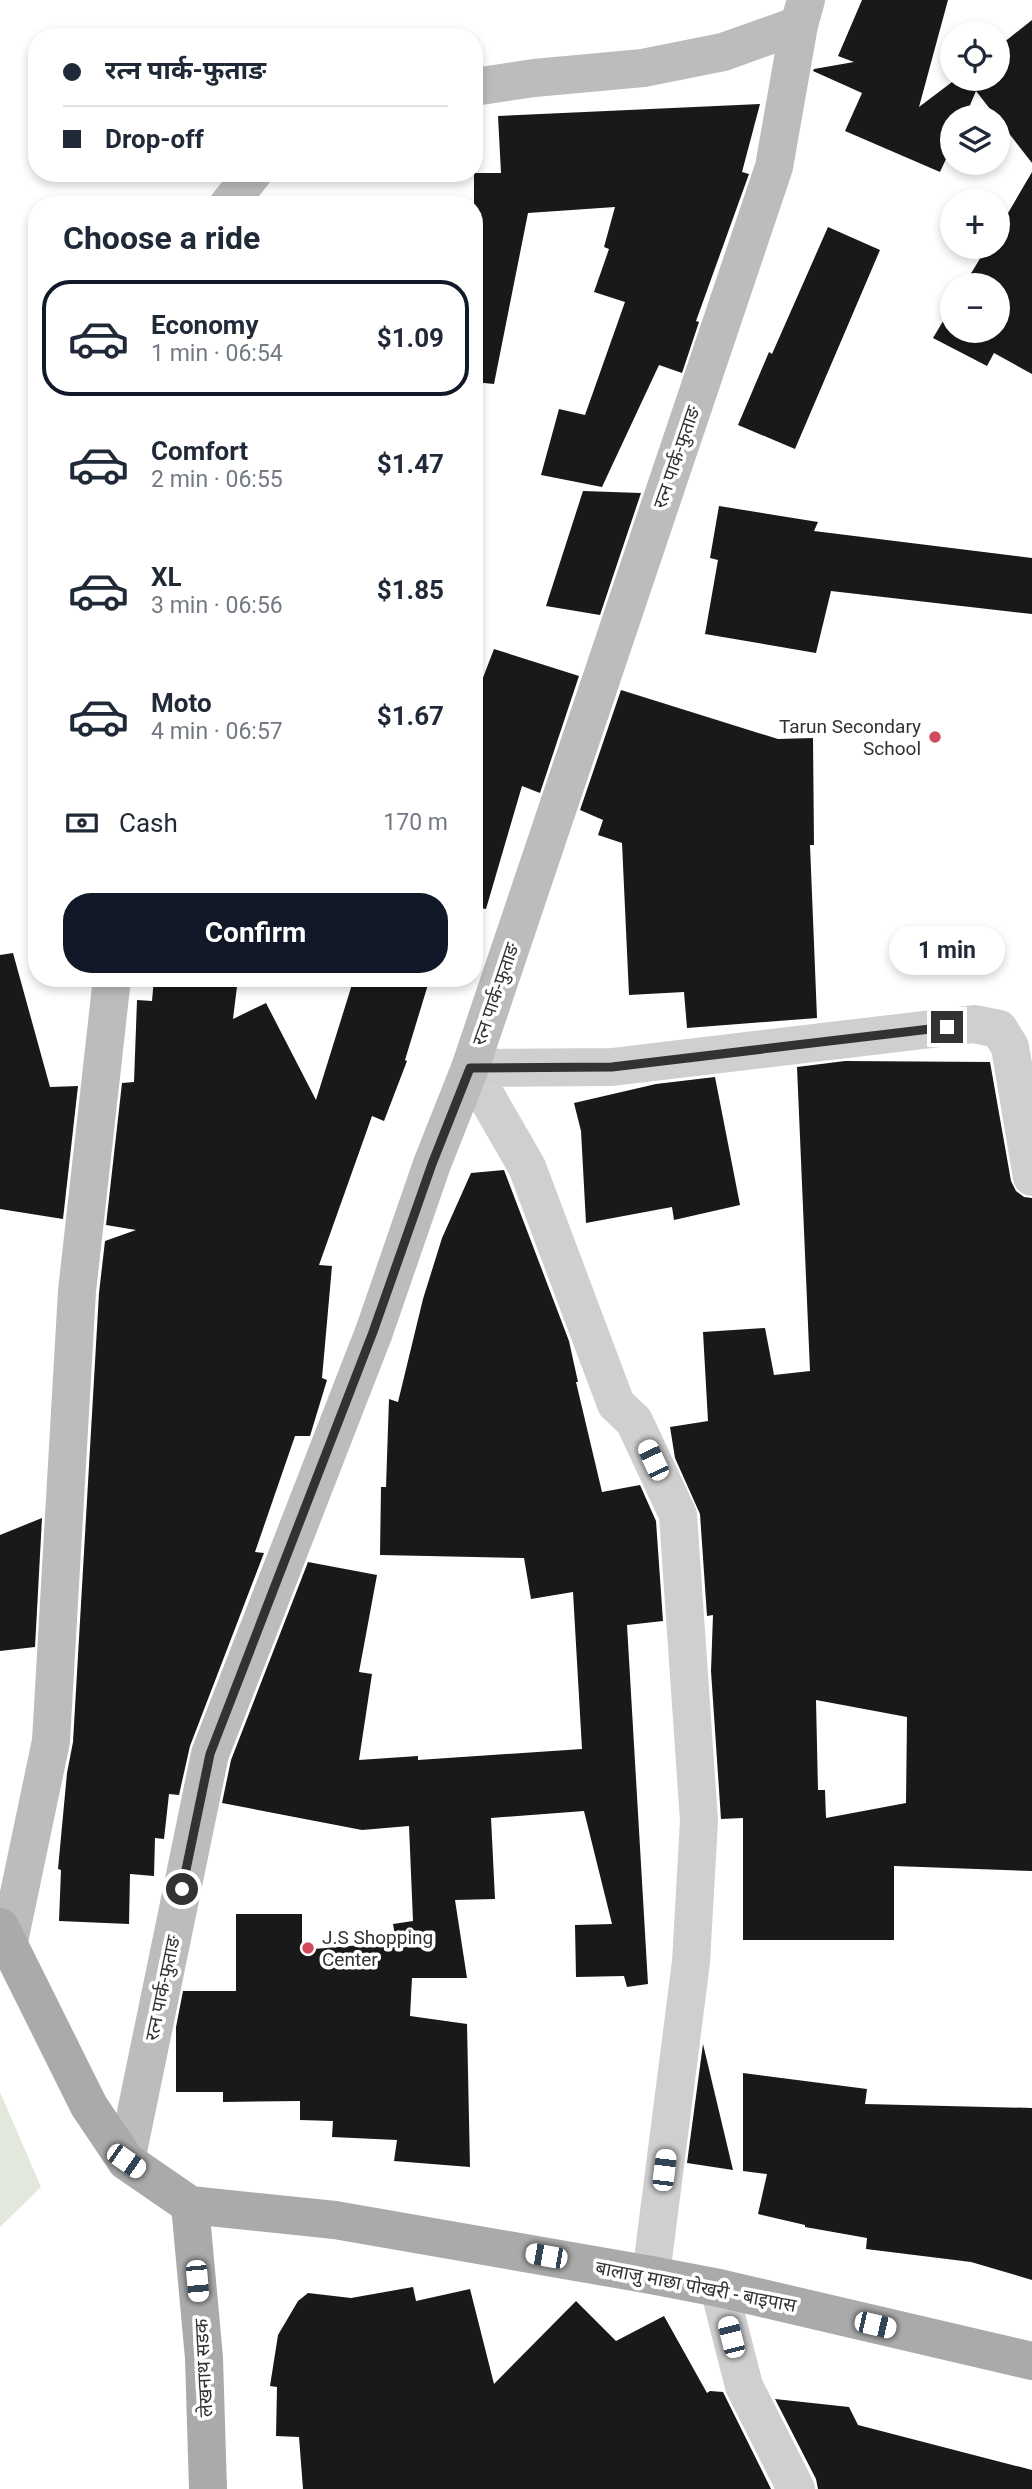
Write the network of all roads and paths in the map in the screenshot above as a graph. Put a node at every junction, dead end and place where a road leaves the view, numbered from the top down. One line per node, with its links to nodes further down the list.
1 (802, 13): 2 (street); 6 (street, रत्न पार्क-फुताङ)
2 (483, 86)
3 (246, 182): 4 (street)
4 (235, 196)
5 (111, 987): 8 (street)
6 (470, 1068): 7 (street); 9 (street, रत्न पार्क-फुताङ); 11 (street)
7 (1032, 1177)
8 (4, 1936): 9 (main road)
9 (126, 2161): 10 (main road)
10 (190, 2205): 11 (main road, बालाजु माछा पोखरी - बाइपास); 14 (main road, लेखनाथ सडक)
11 (651, 2274): 12 (main road, बालाजु माछा पोखरी - बाइपास)
12 (719, 2288): 13 (main road, बालाजु माछा पोखरी - बाइपास); 15 (street)
13 (1032, 2361)
14 (208, 2489)
15 (796, 2489)

